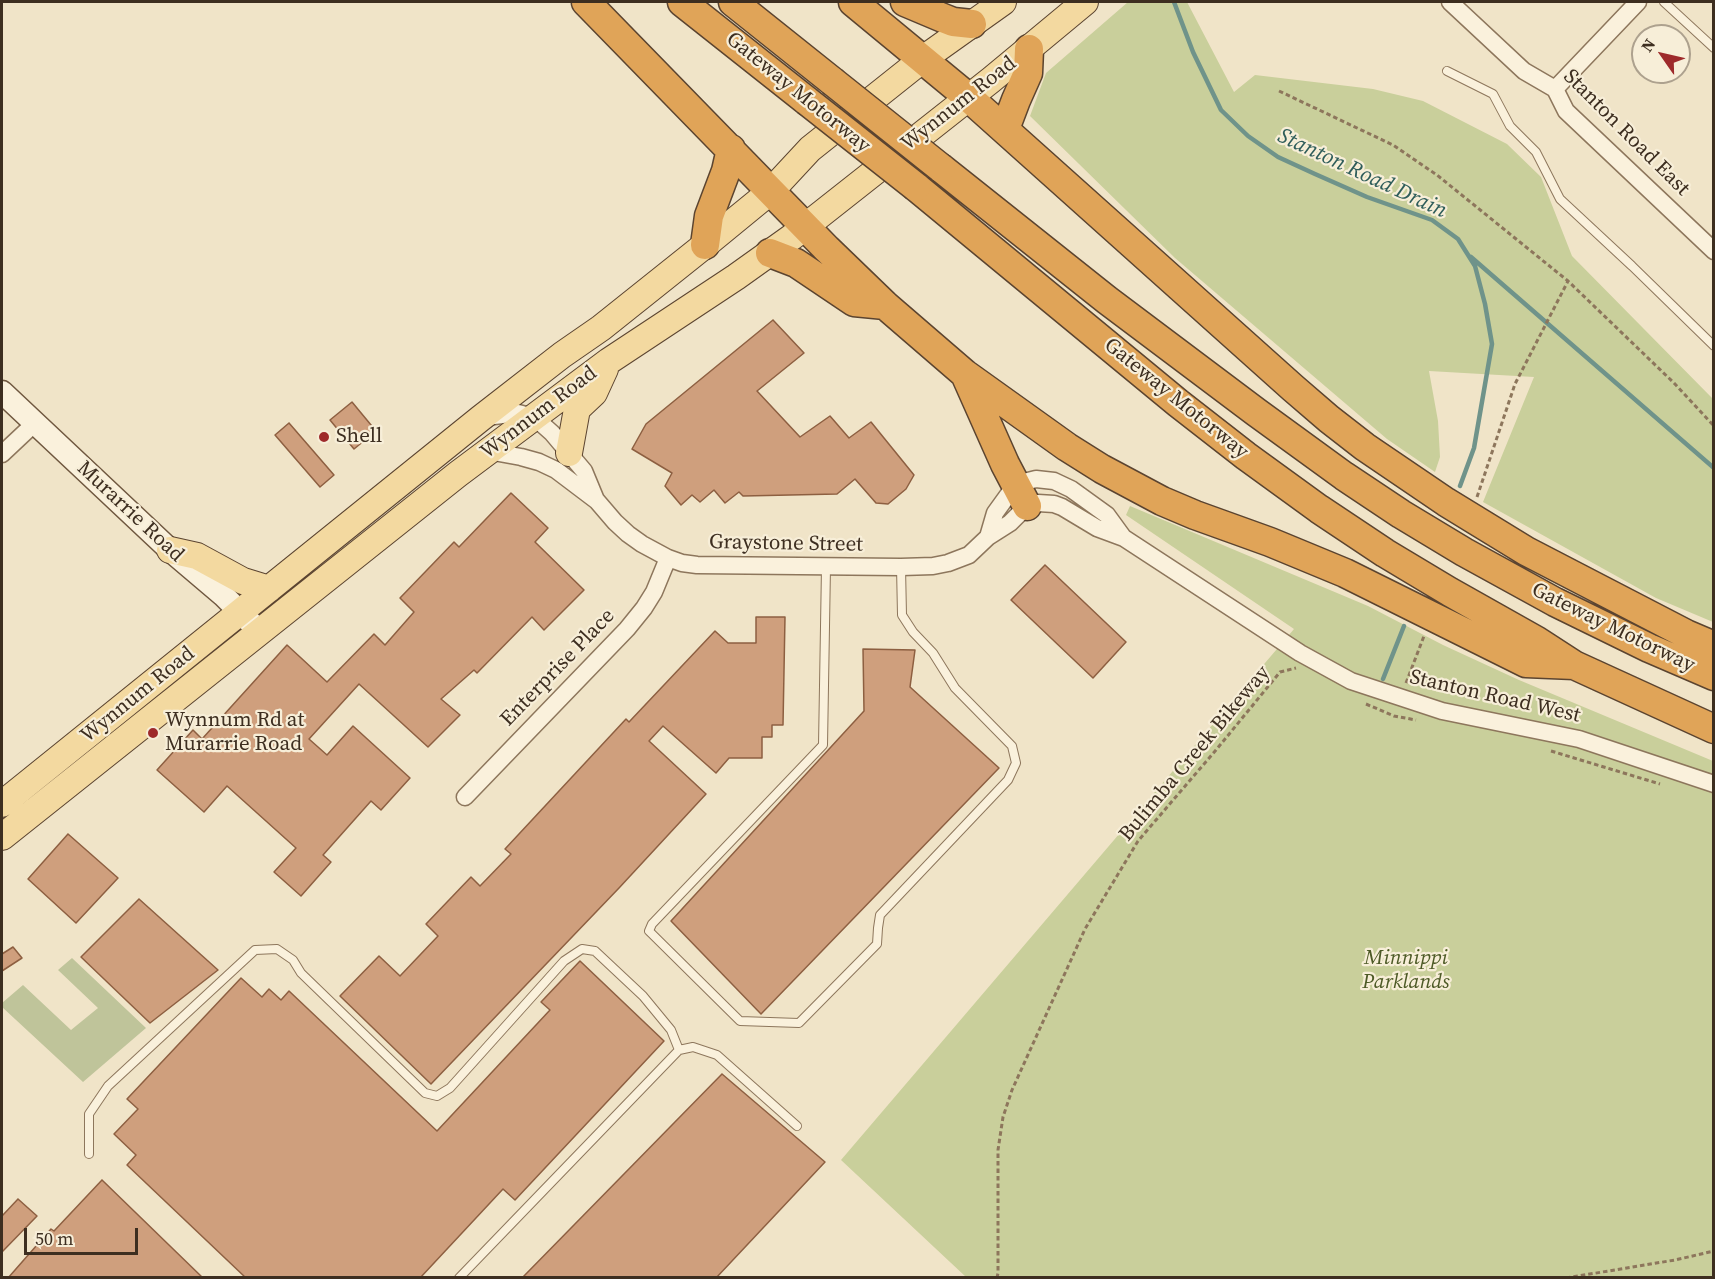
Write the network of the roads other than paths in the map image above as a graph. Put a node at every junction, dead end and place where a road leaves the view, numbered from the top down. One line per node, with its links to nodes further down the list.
1 (586, 2): 19 (highway)
2 (682, 2): 47 (highway, Gateway Motorway, bridge)
3 (733, 2): 48 (highway, Gateway Motorway, bridge)
4 (853, 2): 14 (highway)
5 (905, 2): 11 (highway)
6 (1003, 2): 11 (main road, Wynnum Road)
7 (1085, 2): 13 (main road, Wynnum Road)
8 (1450, 2): 16 (street, Stanton Road East)
9 (1638, 2): 16 (street)
10 (1664, 2): 12 (lane)
11 (972, 24): 14 (main road, Wynnum Road)
12 (1713, 48)
13 (1029, 49): 17 (main road, Wynnum Road); 18 (highway)
14 (923, 59): 17 (highway); 20 (main road, Wynnum Road)
15 (1447, 71): 26 (lane)
16 (1555, 89): 23 (street, Stanton Road East)
17 (968, 97): 18 (highway); 21 (main road, Wynnum Road)
18 (1005, 129): 46 (highway)
19 (731, 149): 20 (highway); 22 (highway)
20 (771, 190): 21 (highway); 22 (main road, Wynnum Road)
21 (806, 226): 24 (main road, Wynnum Road); 25 (highway)
22 (705, 245): 31 (main road, Wynnum Road)
23 (1713, 251)
24 (770, 253): 25 (highway); 27 (main road, Wynnum Road)
25 (885, 305): 28 (highway)
26 (1713, 346)
27 (609, 361): 30 (main road, Wynnum Road); 34 (main road)
28 (965, 374): 36 (highway); 47 (highway)
29 (2, 392): 32 (street, Murarrie Road)
30 (534, 417): 31 (street); 33 (main road, Wynnum Road); 34 (street, Graystone Street)
31 (481, 418): 43 (main road, Wynnum Road)
32 (35, 423): 35 (street); 39 (street, Murarrie Road)
33 (488, 451): 37 (street, Graystone Street); 45 (main road, Wynnum Road)
34 (569, 453): 37 (street, Graystone Street)
35 (2, 454)
36 (1022, 496): 38 (street, Stanton Road West); 38 (street, Stanton Road West); 42 (street, Graystone Street)
37 (597, 501): 40 (street, Graystone Street)
38 (1124, 538): 50 (street, Stanton Road West)
39 (170, 550): 43 (main road); 44 (street, Murarrie Road)
40 (668, 558): 41 (street, Graystone Street); 51 (street, Enterprise Place)
41 (825, 567): 42 (street, Graystone Street); 42 (lane)
42 (901, 567)
43 (268, 589): 44 (main road, Wynnum Road)
44 (240, 612): 45 (street, Murarrie Road); 52 (main road, Wynnum Road)
45 (260, 632): 53 (main road, Wynnum Road)
46 (1713, 645)
47 (1574, 665): 49 (highway, Gateway Motorway)
48 (1713, 676)
49 (1713, 729)
50 (1713, 784)
51 (465, 797)
52 (2, 804)
53 (2, 837)
54 (679, 1050): 55 (lane); 56 (lane); 57 (lane)
55 (797, 1126)
56 (89, 1154)
57 (459, 1278)

